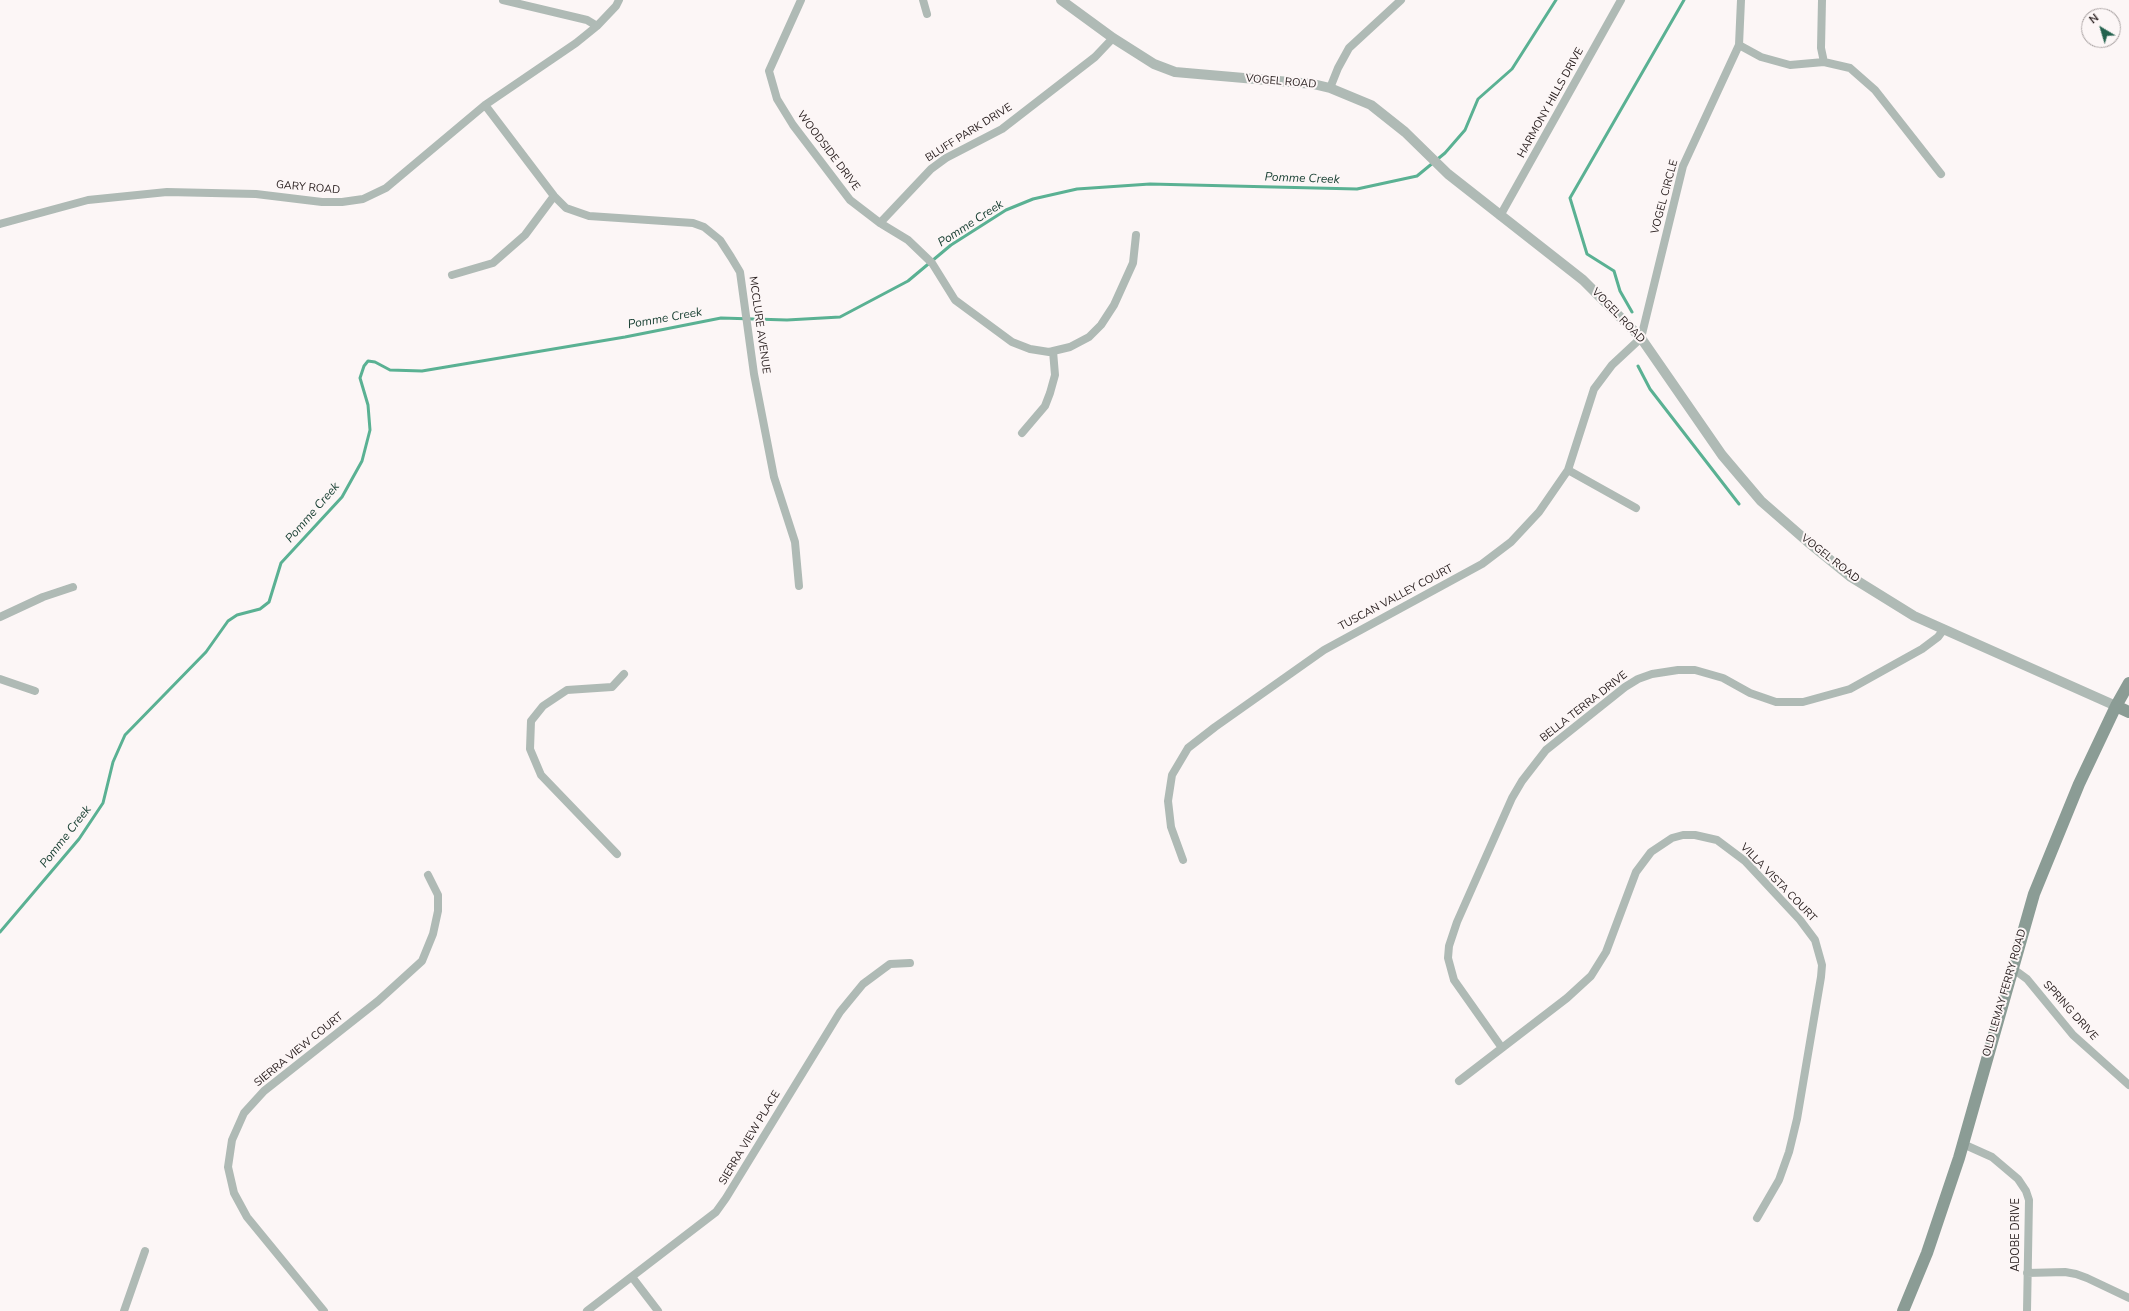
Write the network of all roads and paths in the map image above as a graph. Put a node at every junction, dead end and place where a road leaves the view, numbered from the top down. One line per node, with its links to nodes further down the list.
1 (503, 0): 11 (street)
2 (619, 0): 11 (street, GARY ROAD)
3 (801, 0): 20 (street, WOODSIDE DRIVE)
4 (923, 0): 10 (street)
5 (1061, 0): 12 (street, VOGEL ROAD)
6 (1401, 0): 15 (street)
7 (1621, 0): 19 (street, HARMONY HILLS DRIVE)
8 (1741, 0): 13 (street, VOGEL CIRCLE)
9 (1822, 0): 14 (street)
10 (927, 14)
11 (597, 26): 16 (street, GARY ROAD)
12 (1113, 38): 15 (street, VOGEL ROAD); 20 (street, BLUFF PARK DRIVE)
13 (1739, 45): 14 (street); 24 (street, VOGEL CIRCLE)
14 (1824, 62): 17 (street)
15 (1330, 88): 19 (street, VOGEL ROAD)
16 (485, 105): 18 (street, MCCLURE AVENUE); 21 (street, GARY ROAD)
17 (1941, 174)
18 (554, 196): 23 (street); 29 (street, MCCLURE AVENUE)
19 (1500, 216): 24 (street, VOGEL ROAD)
20 (880, 223): 25 (street, WOODSIDE DRIVE)
21 (0, 224)
22 (1136, 235): 25 (street, WOODSIDE DRIVE)
23 (452, 275)
24 (1641, 338): 27 (street, TUSCAN VALLEY COURT); 32 (street, VOGEL ROAD)
25 (1053, 351): 26 (street)
26 (1022, 433)
27 (1568, 470): 28 (street); 40 (street, TUSCAN VALLEY COURT)
28 (1636, 508)
29 (799, 586)
30 (73, 587): 31 (street)
31 (0, 617)
32 (1944, 629): 37 (street, VOGEL ROAD); 44 (street, BELLA TERRA DRIVE)
33 (624, 674): 39 (street)
34 (0, 679): 36 (street)
35 (2129, 683): 37 (main road, OLD LEMAY FERRY ROAD)
36 (35, 691)
37 (2116, 706): 38 (main road, VOGEL ROAD); 43 (main road, OLD LEMAY FERRY ROAD)
38 (2129, 712)
39 (616, 854)
40 (1183, 860)
41 (428, 875): 54 (street, SIERRA VIEW COURT)
42 (910, 963): 51 (street, SIERRA VIEW PLACE)
43 (2012, 968): 46 (street, SPRING DRIVE); 47 (main road, OLD LEMAY FERRY ROAD)
44 (1502, 1048): 45 (street, VILLA VISTA COURT); 48 (street, VILLA VISTA COURT)
45 (1460, 1081)
46 (2129, 1085)
47 (1963, 1144): 50 (street, ADOBE DRIVE); 57 (main road, OLD LEMAY FERRY ROAD)
48 (1758, 1218)
49 (145, 1252): 53 (street)
50 (2027, 1273): 52 (street); 58 (street, ADOBE DRIVE)
51 (632, 1277): 55 (street, SIERRA VIEW PLACE); 56 (street)
52 (2129, 1298)
53 (124, 1311)
54 (324, 1311)
55 (587, 1311)
56 (658, 1311)
57 (1903, 1311)
58 (2027, 1311)

